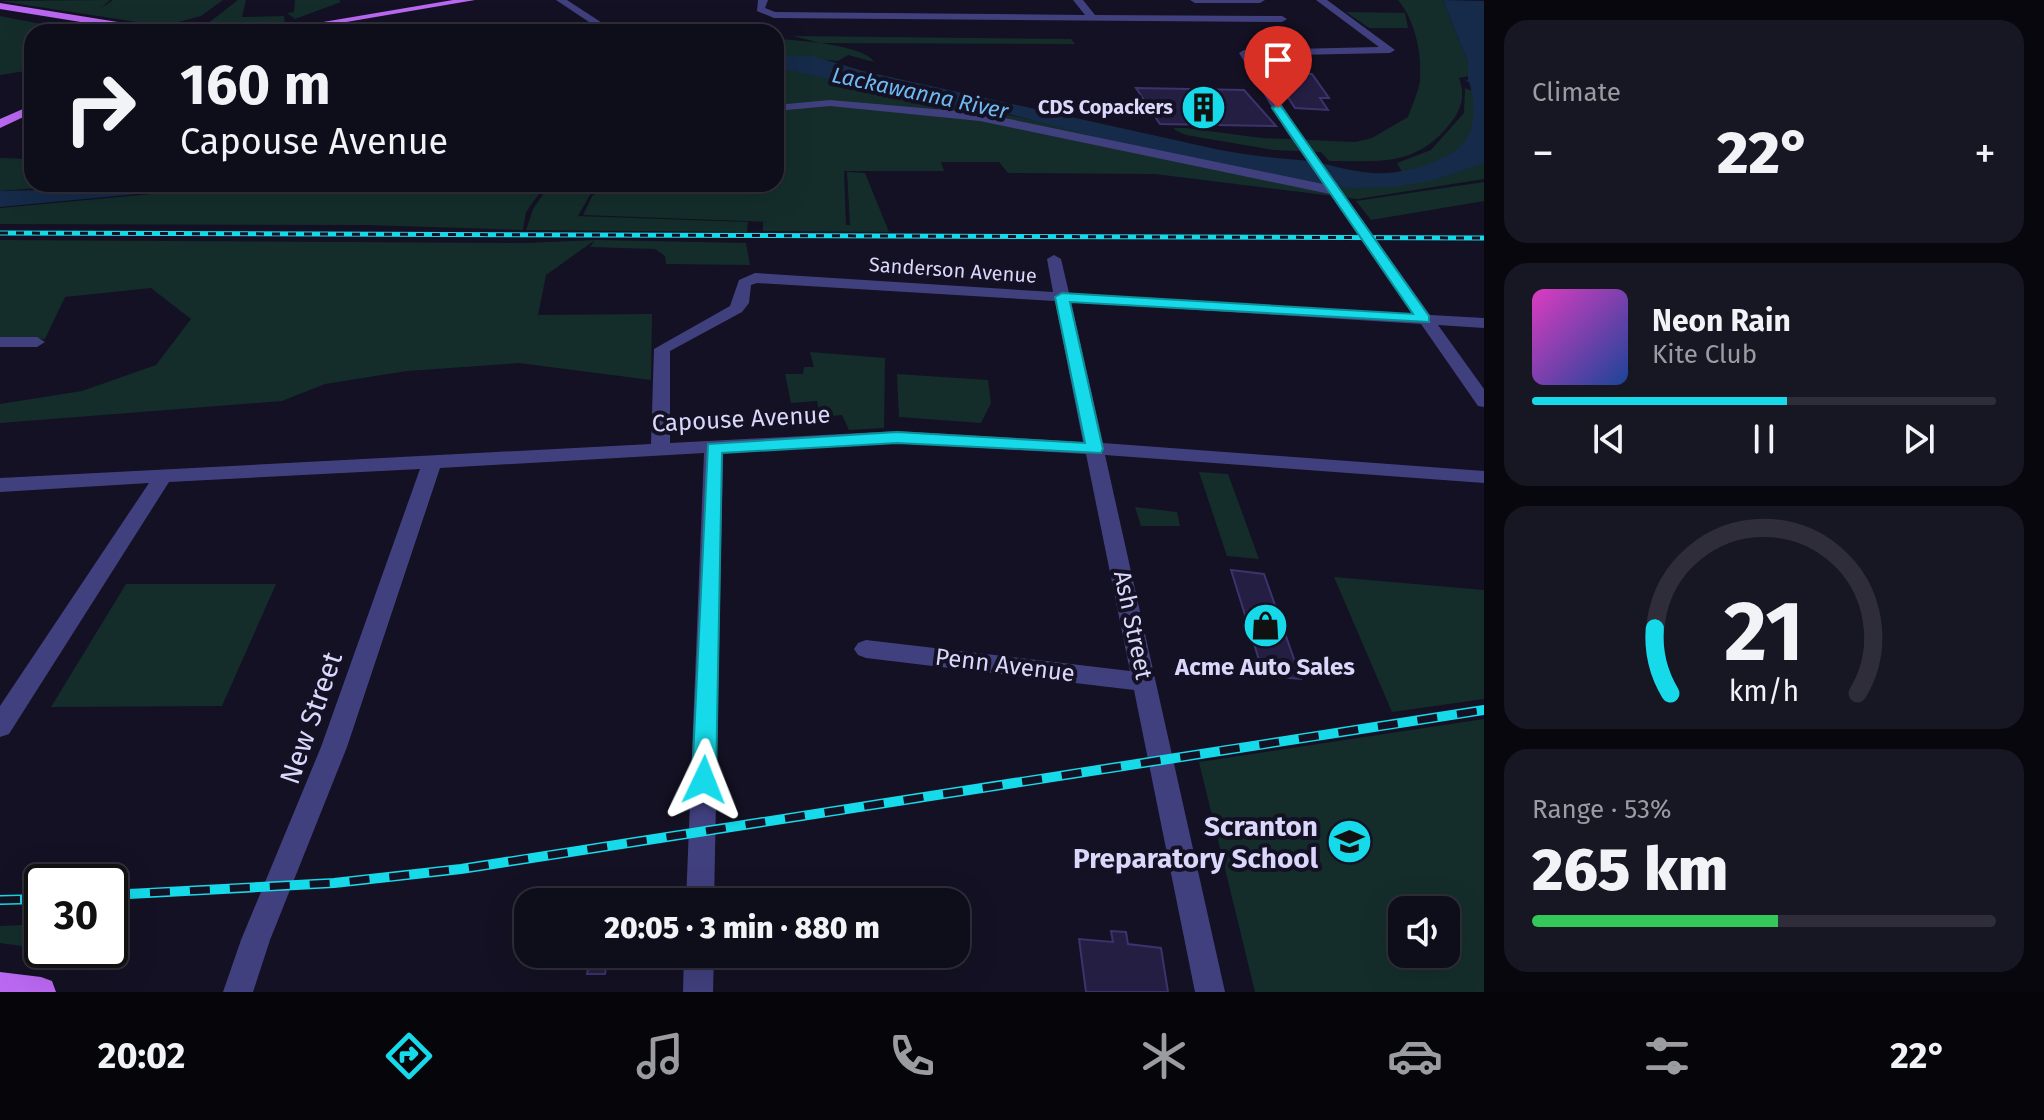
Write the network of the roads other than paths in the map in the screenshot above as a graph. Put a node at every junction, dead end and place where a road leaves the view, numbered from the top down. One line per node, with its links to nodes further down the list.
1 (470, 0): 16 (main road)
2 (561, 0): 17 (street)
3 (763, 0): 11 (street)
4 (1078, 0): 12 (street)
5 (1195, 0): 6 (street)
6 (1260, 0)
7 (1321, 0): 21 (street)
8 (957, 2): 11 (street)
9 (0, 6): 15 (main road)
10 (0, 13): 14 (main road)
11 (965, 18): 12 (street)
12 (1093, 19): 13 (street)
13 (1282, 19)
14 (68, 24)
15 (111, 24)
16 (319, 24)
17 (598, 24)
18 (784, 107): 21 (street)
19 (24, 112): 20 (main road)
20 (0, 124)
21 (1334, 188): 24 (street)
22 (1054, 259): 23 (street, Ash Street)
23 (1062, 297): 24 (street, Sanderson Avenue); 30 (street, Ash Street); 31 (street, Sanderson Avenue)
24 (1424, 319): 25 (street, Sanderson Avenue); 28 (street)
25 (1484, 323)
26 (0, 342): 27 (street)
27 (37, 342)
28 (1484, 402)
29 (714, 448): 30 (street, Capouse Avenue); 31 (street, Capouse Avenue); 39 (street)
30 (1095, 449): 34 (street, Capouse Avenue); 37 (street, Ash Street)
31 (660, 450): 32 (street, Capouse Avenue)
32 (433, 460): 33 (street, Capouse Avenue); 43 (street, New Street)
33 (163, 477): 35 (street, Capouse Avenue); 38 (street)
34 (1484, 477)
35 (0, 485)
36 (866, 649): 37 (street, Penn Avenue)
37 (1145, 682): 45 (street, Ash Street)
38 (0, 727)
39 (700, 888)
40 (699, 968): 44 (street)
41 (0, 987): 42 (main road)
42 (41, 992)
43 (238, 992)
44 (698, 992)
45 (1210, 992)

